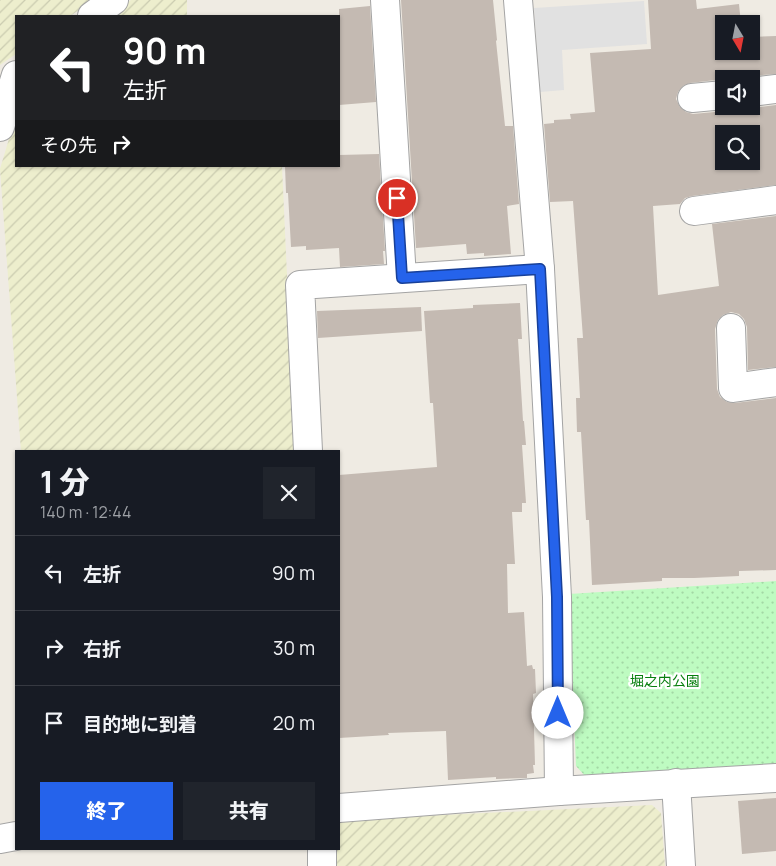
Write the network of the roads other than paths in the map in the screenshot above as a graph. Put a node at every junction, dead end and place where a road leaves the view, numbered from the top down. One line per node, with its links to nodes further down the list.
1 (114, 0): 4 (street)
2 (385, 0): 14 (street)
3 (518, 0): 13 (street)
4 (93, 15)
5 (15, 78): 10 (street)
6 (776, 89): 7 (street)
7 (760, 91)
8 (715, 96): 9 (street)
9 (692, 98)
10 (0, 127)
11 (776, 200): 12 (street)
12 (694, 210)
13 (540, 269): 14 (street); 20 (street)
14 (402, 278): 17 (street)
15 (731, 328): 16 (street)
16 (776, 382)
17 (308, 450)
18 (776, 778): 19 (street)
19 (676, 783): 20 (street); 26 (street)
20 (558, 791): 21 (street)
21 (340, 808)
22 (15, 836): 23 (street)
23 (0, 838)
24 (322, 850): 25 (street)
25 (322, 866)
26 (681, 866)

